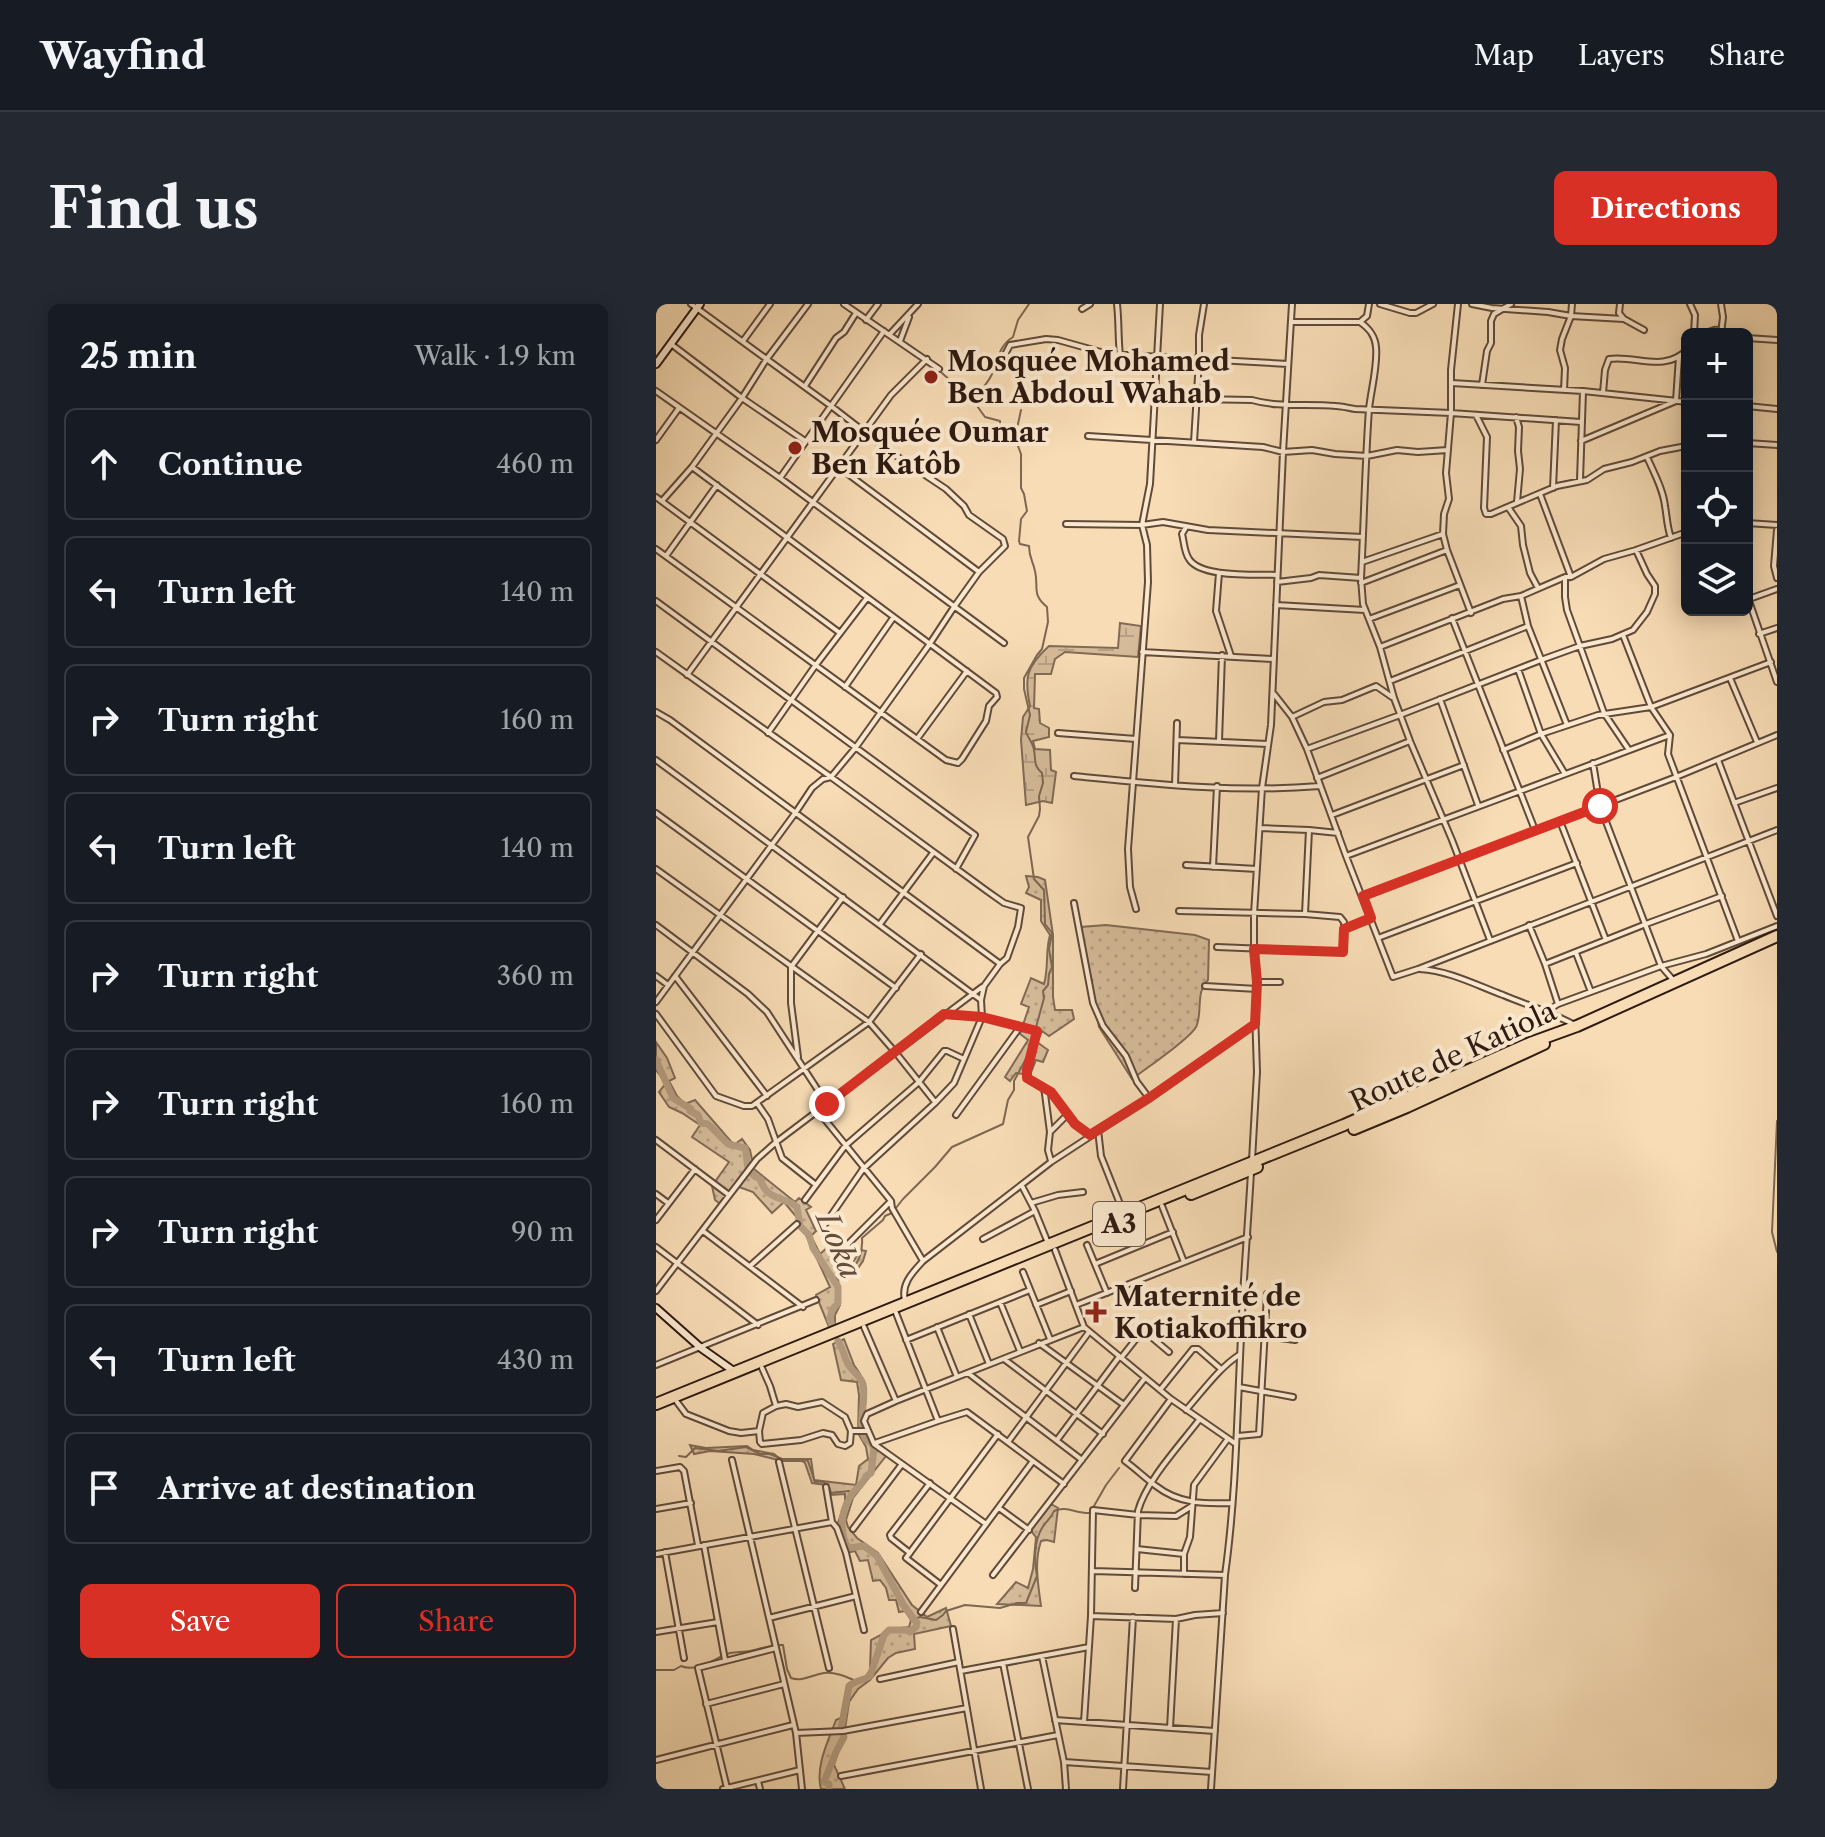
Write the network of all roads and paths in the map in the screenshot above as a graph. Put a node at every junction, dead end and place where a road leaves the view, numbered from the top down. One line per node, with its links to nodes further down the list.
1 (770, 304): 40 (street)
2 (808, 304): 46 (street)
3 (844, 304): 25 (street)
4 (878, 304): 29 (street)
5 (918, 304): 26 (street)
6 (1090, 304): 23 (street)
7 (1117, 304): 42 (street)
8 (1160, 304): 44 (street)
9 (1204, 304): 47 (street)
10 (1292, 304): 30 (street)
11 (1369, 304): 31 (street)
12 (1380, 304): 13 (street)
13 (1433, 304)
14 (1458, 304): 52 (street)
15 (1472, 304): 24 (street)
16 (1511, 304): 22 (street)
17 (1572, 304): 27 (street)
18 (1620, 304): 28 (street)
19 (1690, 304): 32 (street)
20 (1722, 304): 33 (street)
21 (696, 305): 40 (street); 41 (street)
22 (1502, 308): 24 (street); 27 (street)
23 (1082, 309)
24 (1493, 311): 53 (street)
25 (856, 313): 29 (street); 54 (street)
26 (910, 314): 36 (street); 39 (street)
27 (1571, 316): 28 (street); 55 (street)
28 (1624, 319): 34 (street)
29 (866, 320): 35 (street)
30 (1291, 322): 31 (street); 49 (street)
31 (1360, 322): 67 (street)
32 (1694, 328)
33 (1723, 328)
34 (1644, 330)
35 (884, 331): 36 (street); 64 (street)
36 (890, 334): 39 (street)
37 (1753, 338): 38 (street)
38 (1777, 340)
39 (900, 341): 45 (street)
40 (743, 342): 46 (street)
41 (671, 344): 48 (street); 59 (street)
42 (1120, 355): 44 (street); 51 (street)
43 (1679, 357): 58 (street); 61 (street)
44 (1156, 358): 47 (street); 78 (street)
45 (927, 359): 50 (street); 74 (street)
46 (766, 360): 54 (street); 59 (street)
47 (1199, 360): 49 (street); 60 (street)
48 (656, 364)
49 (1288, 364): 63 (street)
50 (939, 369)
51 (997, 370)
52 (1452, 383): 53 (street); 69 (street)
53 (1482, 385): 55 (street)
54 (804, 386): 64 (street)
55 (1564, 390): 57 (street)
56 (656, 391): 66 (street)
57 (1583, 391): 58 (street); 73 (street)
58 (1603, 393): 61 (street)
59 (742, 398): 75 (street); 80 (street)
60 (1196, 399): 63 (street); 81 (street)
61 (1676, 401): 62 (street); 79 (street)
62 (1681, 401)
63 (1286, 404): 67 (street); 86 (street)
64 (831, 406): 74 (street); 80 (street)
65 (1753, 407): 68 (street)
66 (679, 408): 75 (street); 77 (street)
67 (1369, 409): 69 (street); 87 (street)
68 (1777, 409)
69 (1451, 413): 70 (street); 85 (street)
70 (1476, 415): 71 (street); 100 (street)
71 (1516, 417): 72 (street); 99 (street)
72 (1556, 420): 73 (street); 94 (street)
73 (1581, 422): 79 (street)
74 (865, 432): 90 (street); 118 (street)
75 (717, 433): 89 (street); 91 (street)
76 (1088, 436): 78 (street)
77 (656, 440)
78 (1152, 440): 81 (street); 104 (street)
79 (1581, 441): 92 (street)
80 (806, 442): 91 (street)
81 (1194, 442): 86 (street)
82 (1753, 443): 83 (street)
83 (1777, 445)
84 (1681, 446): 88 (street)
85 (1448, 450): 87 (street); 108 (street)
86 (1283, 452): 87 (street); 107 (street)
87 (1367, 456): 111 (street)
88 (1647, 457): 92 (street); 112 (street)
89 (692, 467): 93 (street); 97 (street)
90 (840, 468): 98 (street); 118 (street)
91 (780, 478): 98 (street)
92 (1580, 481): 94 (street)
93 (717, 485): 101 (street); 110 (street)
94 (1553, 488): 95 (street)
95 (1540, 494): 99 (street); 122 (street)
96 (656, 497): 97 (street)
97 (662, 501): 101 (street)
98 (813, 502): 110 (street); 135 (street)
99 (1517, 502): 100 (street)
100 (1508, 507): 127 (street)
101 (691, 522): 116 (street); 120 (street)
102 (1066, 524): 104 (street)
103 (1753, 524): 106 (street)
104 (1142, 525): 105 (street); 154 (street)
105 (1186, 528): 107 (street); 119 (street)
106 (1777, 528): 123 (street)
107 (1279, 532): 111 (street); 121 (street)
108 (1443, 534): 114 (street); 117 (street)
109 (1681, 534): 112 (street)
110 (788, 537): 120 (street); 131 (street)
111 (1363, 537): 117 (street)
112 (1671, 538): 115 (street)
113 (656, 549): 116 (street)
114 (1447, 550): 124 (street); 126 (street)
115 (1636, 550): 122 (street); 146 (street)
116 (666, 556): 134 (street)
117 (1362, 562): 124 (street)
118 (979, 572): 135 (street)
119 (1219, 572): 121 (street); 156 (street)
120 (761, 573): 134 (street); 144 (street)
121 (1277, 575): 125 (street)
122 (1568, 577): 127 (street); 150 (street)
123 (1777, 578)
124 (1361, 581): 125 (street); 136 (street)
125 (1277, 582): 133 (street)
126 (1461, 585): 137 (street); 141 (street)
127 (1538, 588): 129 (street)
128 (1777, 589): 130 (street)
129 (1521, 596): 137 (street); 142 (street)
130 (1753, 596)
131 (867, 598): 139 (street); 144 (street)
132 (656, 601): 147 (street)
133 (1276, 605): 136 (street); 157 (street)
134 (736, 607): 147 (street); 160 (street)
135 (954, 607): 148 (street); 149 (street)
136 (1365, 610): 141 (street)
137 (1471, 613): 140 (street)
138 (1753, 614): 145 (street)
139 (893, 618): 149 (street); 168 (street)
140 (1452, 618): 151 (street); 152 (street)
141 (1369, 619): 151 (street)
142 (1528, 626): 152 (street); 158 (street)
143 (1777, 628): 145 (street)
144 (840, 633): 160 (street)
145 (1759, 634): 159 (street)
146 (1623, 635): 150 (street); 173 (street)
147 (711, 641): 163 (street); 172 (street)
148 (1004, 643)
149 (929, 645): 162 (street); 175 (street)
150 (1580, 646): 158 (street); 176 (street)
151 (1380, 647): 165 (street)
152 (1465, 651): 165 (street); 167 (street)
153 (656, 652): 163 (street)
154 (1142, 652): 155 (street); 187 (street)
155 (1222, 655): 156 (street); 189 (street)
156 (1231, 656): 157 (street)
157 (1274, 659): 169 (street)
158 (1541, 660): 161 (street); 180 (street)
159 (1771, 662): 164 (street); 166 (street)
160 (815, 666): 168 (street); 172 (street)
161 (1518, 669): 167 (street); 183 (street)
162 (967, 671): 186 (street); 186 (street)
163 (687, 675): 181 (street)
164 (1730, 678): 173 (street); 191 (street)
165 (1390, 681): 170 (street)
166 (1777, 682)
167 (1477, 685): 171 (street); 195 (street)
168 (845, 687): 175 (street)
169 (1273, 692): 178 (street); 192 (street)
170 (1394, 698): 177 (street); 178 (street)
171 (1440, 699): 177 (street); 200 (street)
172 (792, 700): 181 (street); 193 (street)
173 (1651, 707): 176 (street); 184 (street)
174 (656, 712): 217 (street)
175 (881, 712): 186 (street); 193 (street)
176 (1604, 713): 180 (street); 196 (street)
177 (1400, 715): 190 (street); 194 (street)
178 (1292, 717): 194 (street)
179 (1177, 723): 188 (street)
180 (1567, 725): 183 (street)
181 (768, 733): 203 (street)
182 (1058, 733): 187 (street)
183 (1541, 734): 195 (street); 201 (street)
184 (1670, 735): 196 (street); 204 (street)
185 (1777, 735): 191 (street)
186 (917, 739)
187 (1136, 739): 207 (street)
188 (1177, 740): 189 (street); 208 (street)
189 (1219, 741): 192 (street)
190 (1410, 741): 205 (street); 206 (street)
191 (1757, 743): 198 (street)
192 (1268, 744): 211 (street)
193 (856, 747): 203 (street); 237 (street)
194 (1307, 749): 205 (street)
195 (1503, 750): 213 (street)
196 (1629, 750): 199 (street)
197 (656, 760): 228 (street)
198 (1718, 760): 204 (street); 214 (street)
199 (1593, 763): 201 (street); 216 (street)
200 (1464, 765): 206 (street); 215 (street)
201 (1565, 774): 213 (street)
202 (1074, 776): 207 (street)
203 (831, 777): 217 (street); 229 (street)
204 (1676, 777): 216 (street); 231 (street)
205 (1317, 778): 210 (street)
206 (1426, 780): 219 (street); 220 (street)
207 (1133, 781): 208 (street); 248 (street)
208 (1175, 785): 209 (street)
209 (1217, 786): 211 (street); 235 (street)
210 (1320, 786): 211 (street); 219 (street)
211 (1262, 788): 222 (street)
212 (1777, 788): 214 (street)
213 (1519, 792): 215 (street); 224 (street)
214 (1734, 804): 227 (street)
215 (1479, 806): 220 (street)
216 (1600, 806): 221 (street); 240 (street)
217 (796, 812): 228 (street); 241 (street)
218 (656, 813): 239 (street)
219 (1332, 815): 226 (street)
220 (1443, 819): 230 (street); 232 (street)
221 (1560, 821): 224 (street); 233 (street)
222 (1260, 828): 223 (street); 238 (street)
223 (1309, 830): 226 (street); 251 (street)
224 (1535, 830): 232 (street)
225 (1777, 830): 227 (street)
226 (1339, 833): 230 (street)
227 (1748, 840): 231 (street); 253 (street)
228 (771, 846): 239 (street); 244 (street)
229 (933, 853): 237 (street); 241 (street)
230 (1346, 856): 242 (street)
231 (1707, 857): 240 (street); 243 (street)
232 (1459, 859): 242 (street); 246 (street)
233 (1577, 863): 245 (street); 246 (street)
234 (1186, 865): 235 (street)
235 (1213, 867): 238 (street)
236 (656, 869): 252 (street)
237 (956, 869): 273 (street)
238 (1257, 869): 250 (street)
239 (747, 878): 252 (street); 261 (street)
240 (1630, 885): 245 (street); 256 (street)
241 (904, 891): 255 (street); 273 (street)
242 (1363, 896): 254 (street)
243 (1722, 896): 256 (street); 266 (street)
244 (843, 897): 255 (street); 261 (street)
245 (1591, 901): 258 (street); 265 (street)
246 (1475, 902): 263 (street); 264 (street)
247 (1074, 903): 309 (street)
248 (1136, 909)
249 (1179, 911): 250 (street)
250 (1254, 914): 251 (street); 268 (street)
251 (1305, 914): 260 (street)
252 (719, 915): 269 (street); 276 (street)
253 (1777, 916)
254 (1371, 918): 260 (street); 263 (street)
255 (880, 924): 271 (street)
256 (1646, 924): 265 (street); 275 (street)
257 (656, 925): 269 (street)
258 (1529, 925): 264 (street); 274 (street)
259 (1777, 926): 266 (street)
260 (1344, 929): 268 (street)
261 (818, 930): 276 (street); 287 (street)
262 (1777, 936): 278 (highway, A3)
263 (1378, 938): 277 (street)
264 (1490, 940): 277 (street)
265 (1606, 940): 270 (street)
266 (1738, 941): 272 (street)
267 (1217, 947): 268 (street)
268 (1254, 949): 281 (street)
269 (693, 951): 280 (street); 304 (street)
270 (1575, 953): 274 (street); 289 (street)
271 (921, 954): 287 (street); 290 (street)
272 (1694, 957): 275 (street); 278 (street)
273 (1000, 964): 285 (street)
274 (1545, 964): 293 (street)
275 (1661, 966): 283 (street); 289 (street)
276 (791, 967): 298 (street); 304 (street)
277 (1418, 969): 294 (street)
278 (1703, 970): 283 (highway, A3)
279 (656, 976): 284 (street)
280 (675, 976): 284 (street); 308 (street)
281 (1257, 982): 282 (street); 288 (street)
282 (1280, 982)
283 (1675, 982): 300 (highway, A3)
284 (668, 985): 292 (street)
285 (984, 986): 290 (street); 291 (street)
286 (1205, 986): 288 (street)
287 (896, 988): 298 (street)
288 (1257, 989): 299 (street)
289 (1591, 992): 293 (street)
290 (972, 994): 291 (street); 296 (street)
291 (981, 1000): 297 (street)
292 (656, 1002)
293 (1558, 1004): 294 (street)
294 (1547, 1011): 300 (street)
295 (656, 1014): 310 (street)
296 (944, 1014): 297 (street); 302 (street)
297 (982, 1017): 301 (street); 303 (street)
298 (869, 1022): 302 (street); 305 (street)
299 (1255, 1024): 309 (street); 323 (street)
300 (1577, 1026): 323 (highway, Route de Katiola / A3)
301 (1020, 1027): 307 (street); 315 (street)
302 (896, 1053): 306 (street); 312 (street)
303 (964, 1059): 306 (street); 311 (street)
304 (798, 1060): 305 (street)
305 (804, 1069): 308 (street); 312 (street)
306 (919, 1082): 311 (street); 321 (street)
307 (1044, 1089): 314 (street); 317 (street)
308 (767, 1096): 310 (street)
309 (1149, 1098): 316 (street)
310 (757, 1103): 320 (street)
311 (935, 1103): 325 (street)
312 (827, 1104): 313 (street)
313 (818, 1111): 320 (street); 321 (street)
314 (1068, 1114): 317 (street); 318 (street)
315 (956, 1115)
316 (1098, 1130): 318 (street); 337 (street)
317 (1050, 1132): 322 (street)
318 (1090, 1135): 322 (street)
319 (656, 1140): 324 (street)
320 (775, 1143): 326 (street); 330 (street)
321 (845, 1146): 325 (street); 326 (street)
322 (1051, 1162): 327 (street)
323 (1251, 1166): 335 (highway, Route de Katiola / A3); 337 (highway, Route de Katiola / A3); 343 (street)
324 (695, 1169): 330 (street); 333 (street)
325 (863, 1169): 332 (street); 340 (street)
326 (816, 1185): 331 (street)
327 (1022, 1186): 334 (street); 349 (street)
328 (1083, 1192): 334 (street)
329 (656, 1194): 333 (street)
330 (729, 1195): 341 (street)
331 (805, 1200)
332 (891, 1201): 348 (street); 349 (street)
333 (668, 1203): 338 (street)
334 (1031, 1203): 336 (street)
335 (1162, 1206): 342 (street); 347 (highway, Route de Katiola / A3)
336 (1035, 1211): 344 (street); 347 (street)
337 (1124, 1214): 347 (highway, Route de Katiola / A3)
338 (656, 1220)
339 (797, 1224): 353 (street)
340 (821, 1230)
341 (702, 1231): 351 (street); 353 (street)
342 (1173, 1232): 350 (street); 352 (street)
343 (1248, 1237): 350 (street); 374 (street)
344 (983, 1239)
345 (1087, 1245): 352 (street)
346 (656, 1247): 351 (street)
347 (1052, 1247): 357 (street); 362 (highway, Route de Katiola / A3); 367 (highway, Route de Katiola / A3)
348 (839, 1253)
349 (923, 1261): 362 (street)
350 (1184, 1262): 358 (street)
351 (678, 1263): 356 (street); 369 (street)
352 (1095, 1264): 358 (street)
353 (750, 1266): 365 (street)
354 (1023, 1272): 355 (street)
355 (1030, 1290): 361 (street); 363 (street)
356 (656, 1291)
357 (1071, 1291): 363 (street); 364 (street)
358 (1107, 1293): 364 (street)
359 (1267, 1294): 375 (street)
360 (816, 1300): 365 (street)
361 (1000, 1302): 368 (street); 381 (street)
362 (906, 1303): 391 (highway, Route de Katiola / A3)
363 (1036, 1305): 376 (street)
364 (1076, 1305): 372 (street)
365 (803, 1307): 369 (street)
366 (656, 1308): 380 (street)
367 (896, 1313): 370 (highway, Route de Katiola / A3); 377 (street)
368 (969, 1314): 371 (street); 387 (street)
369 (758, 1325): 380 (street)
370 (864, 1327): 389 (highway, Route de Katiola / A3); 403 (street)
371 (937, 1327): 377 (street); 393 (street)
372 (1084, 1327): 373 (street); 376 (street)
373 (1089, 1332): 384 (street); 386 (street)
374 (1241, 1333): 375 (street); 383 (street)
375 (1266, 1336): 378 (street); 400 (street)
376 (1050, 1339): 379 (street)
377 (906, 1340): 397 (street)
378 (1295, 1340)
379 (1039, 1343): 381 (street); 386 (street)
380 (701, 1348): 388 (street); 391 (street)
381 (1020, 1352): 385 (street)
382 (1169, 1352): 384 (street)
383 (1240, 1354): 390 (street); 396 (street)
384 (1120, 1358): 394 (street); 395 (street)
385 (1004, 1359): 387 (street); 398 (street)
386 (1065, 1363): 395 (street); 398 (street)
387 (989, 1364): 392 (street)
388 (656, 1365)
389 (762, 1368): 404 (highway, Route de Katiola / A3); 407 (street)
390 (1221, 1369): 399 (street); 408 (street)
391 (735, 1372): 405 (highway, Route de Katiola / A3)
392 (968, 1373): 393 (street); 411 (street)
393 (958, 1377): 397 (street)
394 (1145, 1378): 399 (street); 406 (street)
395 (1097, 1387): 406 (street); 410 (street)
396 (1239, 1387): 400 (street); 419 (street)
397 (926, 1390): 403 (street); 413 (street)
398 (1045, 1390): 410 (street); 411 (street)
399 (1160, 1390): 402 (street)
400 (1262, 1393): 401 (street); 419 (street)
401 (1293, 1397)
402 (1171, 1399): 408 (street); 434 (street)
403 (896, 1401): 416 (street)
404 (677, 1402): 409 (highway, Route de Katiola / A3); 414 (street)
405 (656, 1404)
406 (1124, 1405): 418 (street)
407 (776, 1406): 414 (street); 415 (street)
408 (1186, 1410): 412 (street)
409 (656, 1411)
410 (1076, 1414): 418 (street); 422 (street)
411 (1026, 1417): 422 (street); 423 (street)
412 (1199, 1420): 421 (street); 434 (street)
413 (938, 1421): 417 (street); 420 (street)
414 (759, 1431): 415 (street)
415 (853, 1431): 416 (street)
416 (865, 1431): 424 (street)
417 (998, 1434): 423 (street); 437 (street)
418 (1103, 1434): 428 (street)
419 (1238, 1436): 425 (street)
420 (888, 1439): 424 (street); 426 (street)
421 (1227, 1439): 425 (street); 440 (street)
422 (1057, 1440): 428 (street)
423 (1008, 1442): 429 (street)
424 (874, 1444): 426 (street)
425 (1236, 1444): 439 (street)
426 (887, 1453): 431 (street)
427 (732, 1460): 449 (street)
428 (1082, 1460): 435 (street)
429 (1033, 1461): 435 (street); 441 (street)
430 (779, 1462): 446 (street)
431 (902, 1464): 433 (street); 447 (street)
432 (656, 1471): 438 (street)
433 (930, 1483): 437 (street); 453 (street)
434 (1152, 1483): 440 (street); 443 (street)
435 (1064, 1484): 448 (street)
436 (826, 1487): 444 (street)
437 (951, 1498): 445 (street); 453 (street)
438 (691, 1503): 442 (street); 450 (street)
439 (1232, 1503): 440 (street); 460 (street)
440 (1192, 1504): 443 (street); 455 (street)
441 (999, 1507): 445 (street); 448 (street)
442 (656, 1509)
443 (1138, 1515): 451 (street); 456 (street)
444 (832, 1522): 446 (street); 463 (street)
445 (986, 1524): 461 (street)
446 (795, 1529): 449 (street); 464 (street)
447 (853, 1529)
448 (1029, 1530): 459 (street)
449 (750, 1537): 450 (street); 469 (street)
450 (701, 1545): 452 (street); 471 (street)
451 (1137, 1549): 455 (street); 457 (street)
452 (665, 1552): 454 (street); 472 (street)
453 (910, 1553): 461 (street)
454 (656, 1554)
455 (1184, 1554): 458 (street)
456 (1093, 1571): 457 (street); 467 (street)
457 (1135, 1572): 458 (street); 462 (street)
458 (1184, 1574): 460 (street)
459 (993, 1575)
460 (1225, 1575): 466 (street)
461 (941, 1585): 465 (street)
462 (1135, 1588)
463 (856, 1596): 464 (street); 474 (street)
464 (814, 1607): 469 (street); 483 (street)
465 (921, 1612)
466 (1223, 1613): 470 (street); 494 (street)
467 (1091, 1616): 468 (street); 476 (street)
468 (1133, 1617): 470 (street); 492 (street)
469 (769, 1618): 477 (street)
470 (1176, 1619): 493 (street)
471 (718, 1622): 472 (street); 480 (street)
472 (679, 1628): 475 (street); 479 (street)
473 (953, 1629): 481 (street)
474 (864, 1630)
475 (656, 1632)
476 (1089, 1647): 478 (street); 490 (street)
477 (776, 1648): 480 (street); 486 (street)
478 (1042, 1656): 482 (street); 489 (street)
479 (684, 1658)
480 (724, 1658): 487 (street)
481 (959, 1662): 484 (street); 485 (street)
482 (1003, 1663): 484 (street); 497 (street)
483 (829, 1668)
484 (960, 1671): 488 (street)
485 (880, 1679)
486 (784, 1684): 487 (street); 491 (street)
487 (706, 1704): 498 (street)
488 (967, 1708): 495 (street); 499 (street)
489 (1055, 1720): 490 (street); 496 (street)
490 (1084, 1722): 492 (street)
491 (794, 1725): 495 (street); 498 (street)
492 (1127, 1725): 493 (street); 502 (street)
493 (1170, 1728): 494 (street)
494 (1215, 1731): 504 (street)
495 (796, 1733): 503 (street)
496 (1058, 1735): 497 (street); 501 (street)
497 (1019, 1742): 499 (street); 511 (street)
498 (716, 1745): 500 (street); 507 (street)
499 (975, 1750): 505 (street); 510 (street)
500 (656, 1760)
501 (1064, 1762): 502 (street); 512 (street)
502 (1124, 1766): 504 (street); 513 (street)
503 (800, 1770): 506 (street); 509 (street)
504 (1212, 1772): 514 (street)
505 (841, 1776)
506 (758, 1781): 507 (street); 508 (street)
507 (725, 1789)
508 (760, 1789)
509 (802, 1789)
510 (981, 1789)
511 (1028, 1789)
512 (1066, 1789)
513 (1123, 1789)
514 (1211, 1789)

